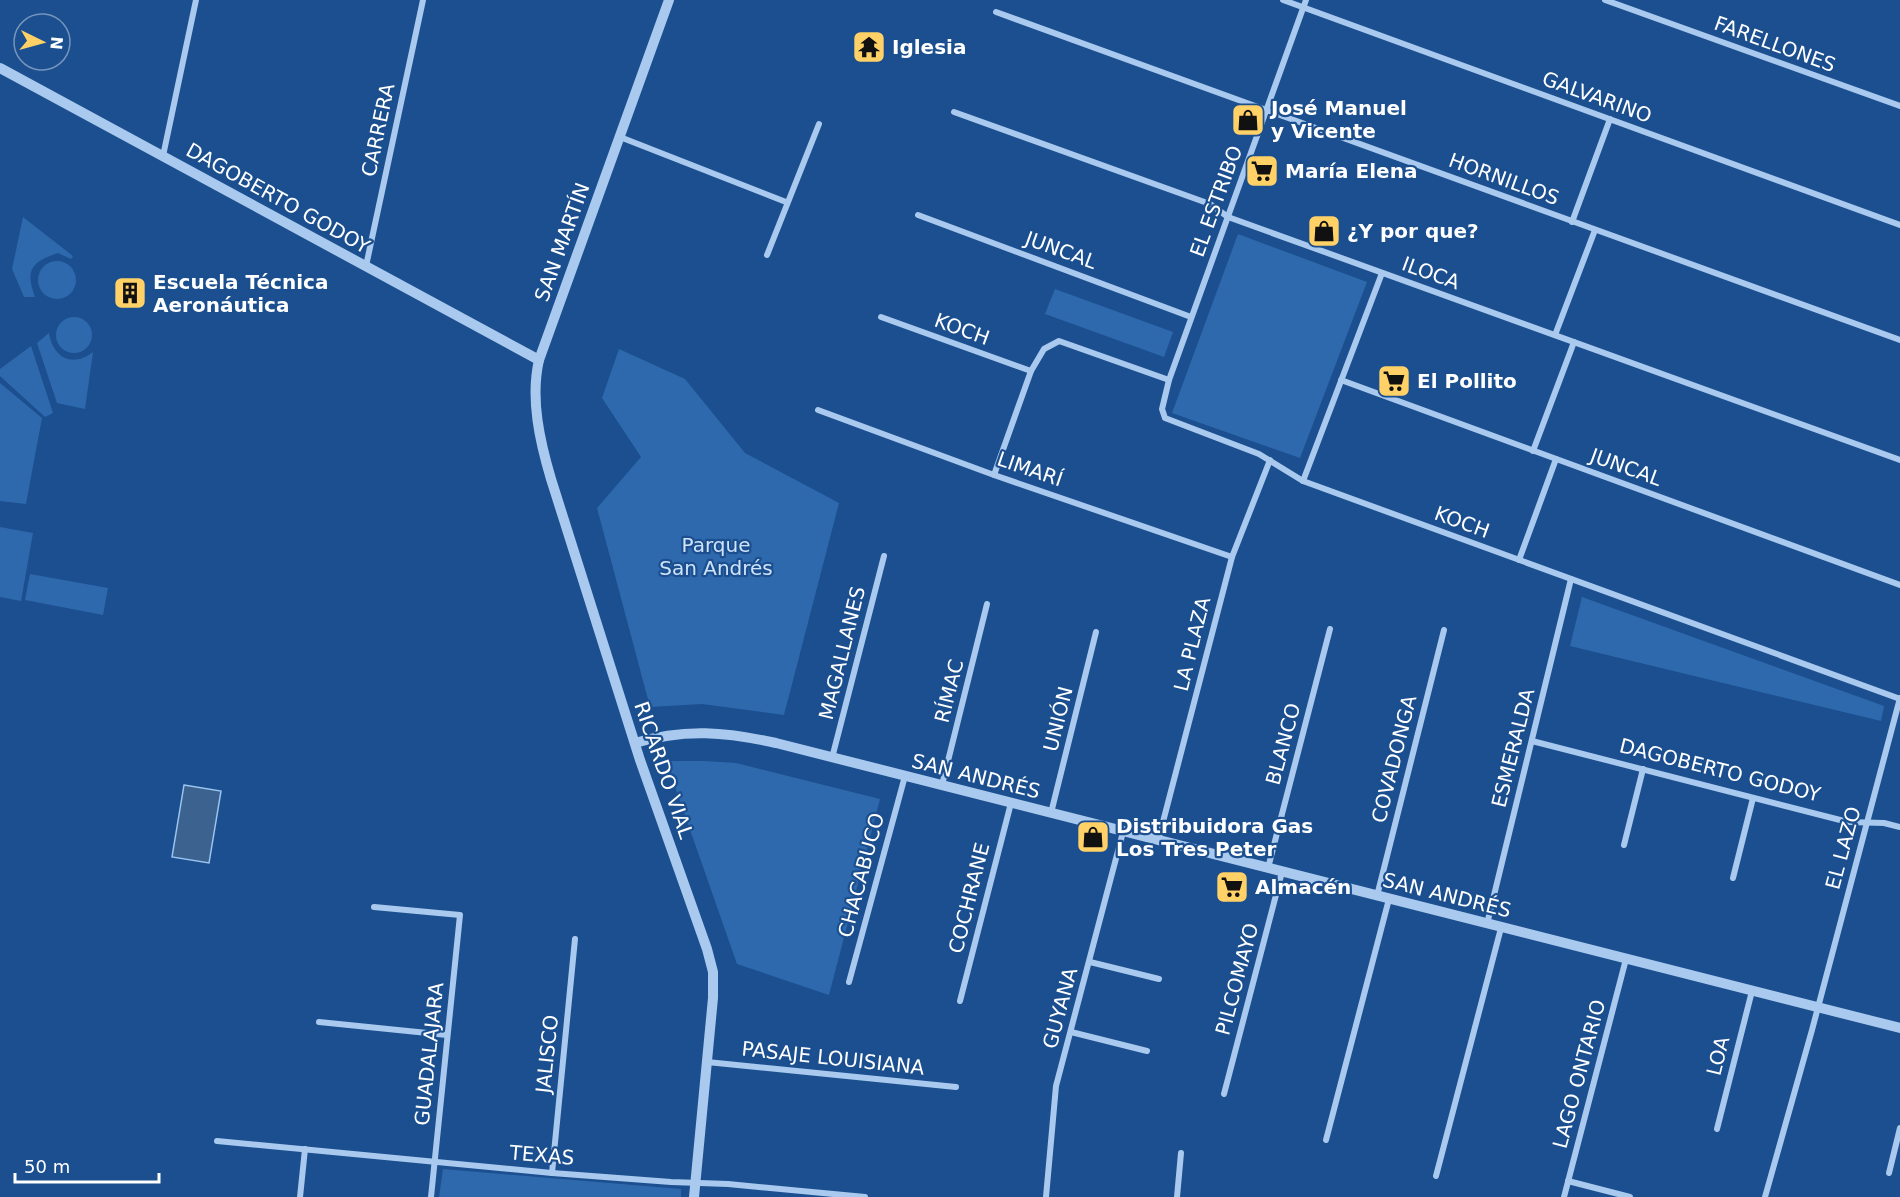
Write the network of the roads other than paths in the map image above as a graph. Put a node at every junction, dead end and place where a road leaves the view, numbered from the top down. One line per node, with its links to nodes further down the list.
1 (196, 0): 16 (street)
2 (423, 0): 24 (street, CARRERA)
3 (669, 0): 15 (street, SAN MARTÍN)
4 (1282, 0): 7 (street, GALVARINO)
5 (1306, 0): 7 (street, EL ESTRIBO)
6 (1605, 0): 10 (street, FARELLONES)
7 (1303, 8): 11 (street, EL ESTRIBO); 13 (street, GALVARINO)
8 (996, 12): 11 (street, HORNILLOS)
9 (0, 68): 16 (street, DAGOBERTO GODOY)
10 (1900, 106)
11 (1266, 110): 19 (street, EL ESTRIBO); 20 (street, HORNILLOS)
12 (954, 112): 19 (street, ILOCA)
13 (1611, 119): 20 (street); 21 (street, GALVARINO)
14 (819, 124): 17 (street)
15 (620, 137): 17 (street); 31 (street, SAN MARTÍN)
16 (163, 156): 24 (street, DAGOBERTO GODOY)
17 (786, 202): 23 (street)
18 (918, 215): 27 (street, JUNCAL)
19 (1227, 217): 25 (street, ILOCA); 27 (street, EL ESTRIBO)
20 (1572, 222): 22 (street, HORNILLOS)
21 (1900, 225)
22 (1595, 230): 28 (street); 29 (street, HORNILLOS)
23 (767, 255)
24 (366, 267): 31 (street, DAGOBERTO GODOY)
25 (1382, 273): 28 (street, ILOCA); 34 (street)
26 (881, 317): 32 (street, KOCH)
27 (1191, 317): 33 (street, EL ESTRIBO)
28 (1555, 336): 30 (street, ILOCA)
29 (1900, 340)
30 (1574, 342): 36 (street); 39 (street, ILOCA)
31 (539, 360): 53 (street, RICARDO VIAL)
32 (1031, 371): 33 (street); 40 (street)
33 (1169, 380): 38 (street, KOCH)
34 (1341, 380): 36 (street, JUNCAL); 41 (street)
35 (818, 410): 40 (street, LIMARÍ)
36 (1533, 450): 37 (street, JUNCAL)
37 (1556, 459): 44 (street); 46 (street, JUNCAL)
38 (1270, 460): 41 (street, KOCH); 43 (street, LA PLAZA)
39 (1900, 460)
40 (994, 475): 43 (street, LIMARÍ)
41 (1303, 482): 44 (street, KOCH)
42 (884, 556): 54 (street, MAGALLANES)
43 (1232, 557): 64 (street, LA PLAZA)
44 (1519, 560): 45 (street, KOCH)
45 (1571, 579): 51 (street, KOCH); 52 (street, ESMERALDA)
46 (1900, 585)
47 (987, 604): 57 (street, RÍMAC)
48 (1330, 629): 66 (street, BLANCO)
49 (1444, 630): 69 (street, COVADONGA)
50 (1096, 632): 60 (street, UNIÓN)
51 (1900, 698): 61 (street, EL LAZO)
52 (1532, 741): 55 (street, DAGOBERTO GODOY); 72 (street, ESMERALDA)
53 (635, 743): 54 (street, SAN ANDRÉS); 87 (street, RICARDO VIAL)
54 (832, 758): 56 (street, SAN ANDRÉS)
55 (1643, 769): 58 (street, DAGOBERTO GODOY); 65 (street)
56 (905, 776): 57 (street, SAN ANDRÉS); 78 (street, CHACABUCO)
57 (942, 786): 59 (street, SAN ANDRÉS)
58 (1753, 798): 61 (street, DAGOBERTO GODOY); 68 (street)
59 (1011, 803): 60 (street, SAN ANDRÉS); 80 (street, COCHRANE)
60 (1051, 813): 63 (street, SAN ANDRÉS)
61 (1867, 822): 62 (street, DAGOBERTO GODOY); 81 (street, EL LAZO)
62 (1900, 827)
63 (1123, 832): 64 (street, SAN ANDRÉS); 76 (street, GUYANA)
64 (1158, 840): 66 (street, SAN ANDRÉS)
65 (1624, 845)
66 (1268, 868): 67 (street, SAN ANDRÉS)
67 (1282, 872): 69 (street, SAN ANDRÉS); 89 (street, PILCOMAYO)
68 (1733, 878)
69 (1377, 896): 70 (street, SAN ANDRÉS)
70 (1389, 899): 72 (street, SAN ANDRÉS); 92 (street)
71 (374, 907): 85 (street, GUADALAJARA)
72 (1487, 924): 73 (street, SAN ANDRÉS)
73 (1501, 927): 75 (street, SAN ANDRÉS); 99 (street)
74 (575, 939): 97 (street, JALISCO)
75 (1626, 959): 79 (street, SAN ANDRÉS); 100 (street, LAGO ONTARIO)
76 (1090, 962): 77 (street); 84 (street, GUYANA)
77 (1159, 979)
78 (849, 982)
79 (1752, 991): 81 (street, SAN ANDRÉS); 91 (street, LOA)
80 (960, 1001)
81 (1818, 1008): 83 (street, SAN ANDRÉS); 110 (street, EL LAZO)
82 (319, 1022): 85 (street)
83 (1900, 1028)
84 (1071, 1032): 86 (street); 106 (street, GUYANA)
85 (447, 1035): 96 (street, GUADALAJARA)
86 (1147, 1051)
87 (707, 1062): 88 (street, PASAJE LOUISIANA); 101 (street, RICARDO VIAL)
88 (956, 1087)
89 (1224, 1094)
90 (1900, 1128): 98 (street)
91 (1717, 1129)
92 (1326, 1140)
93 (217, 1141): 94 (street, TEXAS)
94 (305, 1149): 96 (street, TEXAS); 102 (street)
95 (1181, 1154): 107 (street)
96 (435, 1161): 97 (street, TEXAS); 103 (street, GUADALAJARA)
97 (552, 1173): 101 (street, TEXAS)
98 (1889, 1173)
99 (1436, 1176)
100 (1568, 1181): 108 (street, LAGO ONTARIO); 109 (street)
101 (696, 1183): 104 (street, RICARDO VIAL); 105 (street, TEXAS)
102 (300, 1197)
103 (431, 1197)
104 (694, 1197)
105 (864, 1197)
106 (1046, 1197)
107 (1176, 1197)
108 (1564, 1197)
109 (1630, 1197)
110 (1765, 1197)

